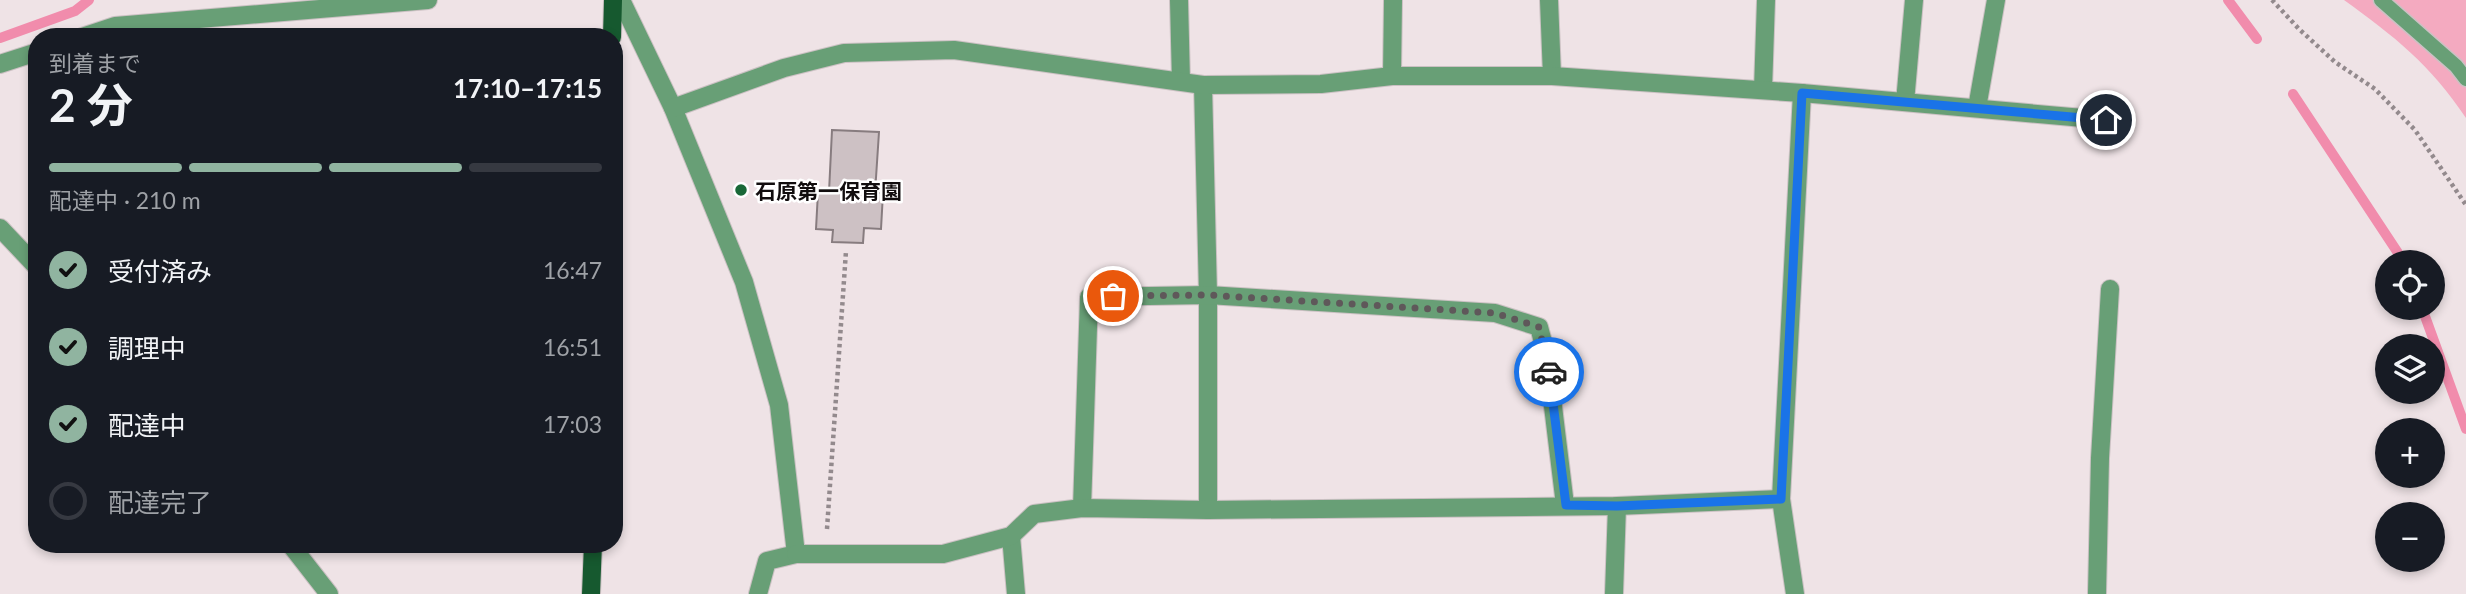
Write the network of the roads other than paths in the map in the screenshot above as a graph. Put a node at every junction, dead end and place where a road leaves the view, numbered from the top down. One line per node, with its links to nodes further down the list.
1 (428, 0): 11 (street)
2 (613, 0): 12 (main road)
3 (621, 0): 23 (street)
4 (1179, 0): 18 (street)
5 (1393, 0): 15 (street)
6 (1549, 0): 16 (street)
7 (1766, 0): 20 (street)
8 (1914, 0): 22 (street)
9 (1996, 0): 24 (street)
10 (2381, 0): 17 (lane)
11 (110, 28)
12 (612, 28)
13 (28, 55): 14 (street)
14 (0, 64)
15 (1392, 76): 16 (street); 19 (street)
16 (1552, 76): 20 (street)
17 (2466, 79)
18 (1181, 81): 19 (street); 23 (street)
19 (1203, 85): 29 (street)
20 (1763, 90): 21 (street)
21 (1802, 93): 22 (street); 30 (street)
22 (1905, 102): 24 (street)
23 (673, 108): 38 (street)
24 (1977, 108): 25 (street)
25 (2106, 120)
26 (0, 229): 27 (street)
27 (28, 258)
28 (2110, 289): 45 (street)
29 (1208, 295): 31 (street); 33 (street); 34 (street)
30 (1781, 499): 32 (street); 44 (street)
31 (1566, 505): 32 (street); 34 (street)
32 (1617, 506): 43 (street)
33 (1082, 508): 34 (street); 35 (street)
34 (1208, 510)
35 (1011, 536): 38 (street); 42 (street)
36 (297, 553): 39 (street)
37 (593, 553): 40 (main road)
38 (796, 554): 41 (street)
39 (329, 594)
40 (591, 594)
41 (758, 594)
42 (1016, 594)
43 (1614, 594)
44 (1795, 594)
45 (2097, 594)

